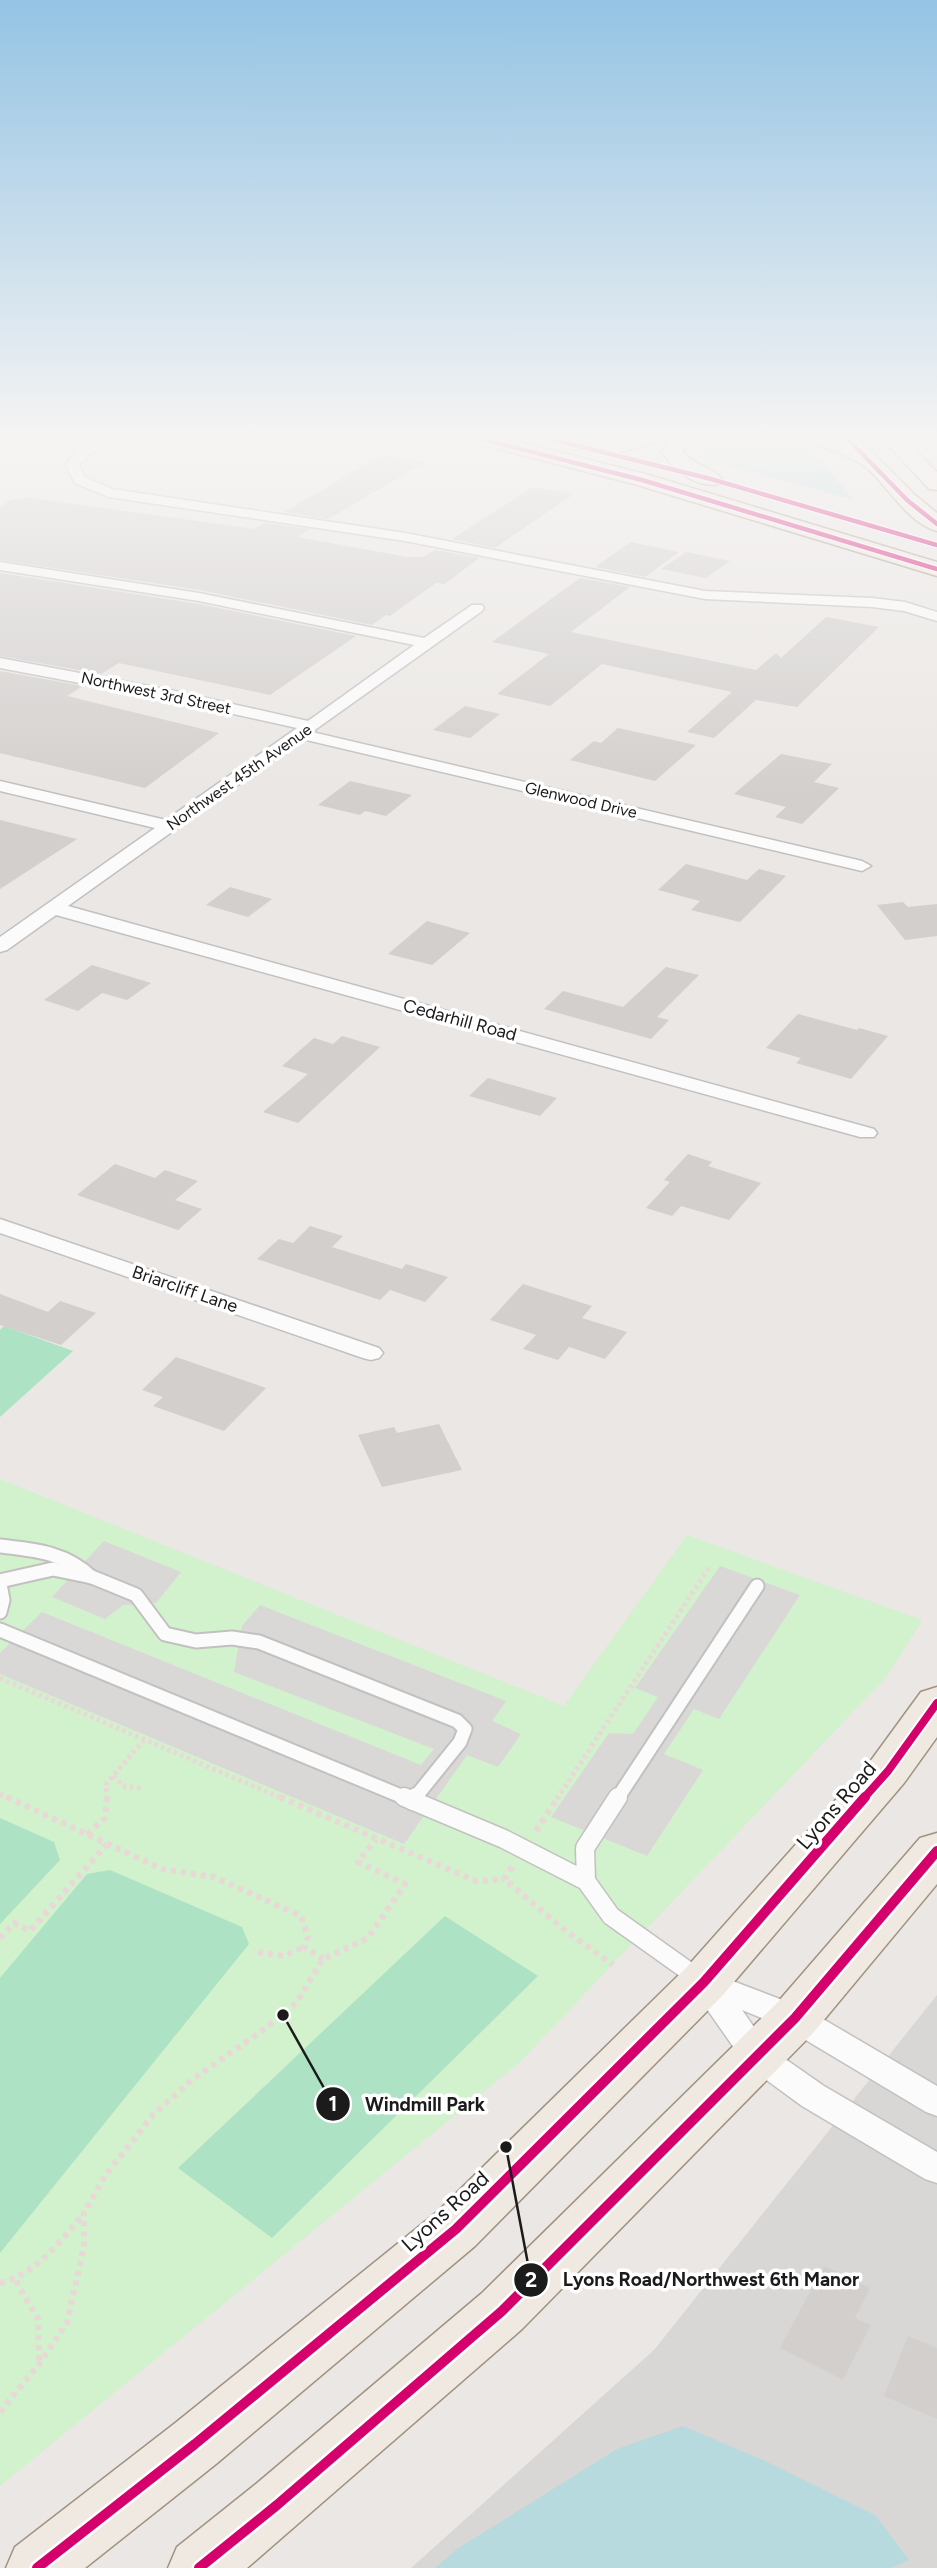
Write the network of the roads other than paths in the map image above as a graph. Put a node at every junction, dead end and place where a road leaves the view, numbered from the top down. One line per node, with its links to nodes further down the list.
1 (492, 554): 6 (street)
2 (888, 554): 4 (main road)
3 (0, 566): 7 (street)
4 (937, 569)
5 (477, 608): 7 (street, Northwest 45th Avenue)
6 (937, 617)
7 (425, 643): 9 (street, Northwest 45th Avenue)
8 (0, 663): 9 (street, Northwest 3rd Street)
9 (305, 730): 11 (street, Northwest 45th Avenue); 12 (street, Glenwood Drive)
10 (0, 786): 11 (street)
11 (168, 826): 13 (street, Northwest 45th Avenue)
12 (862, 866)
13 (53, 908): 14 (street, Northwest 45th Avenue); 15 (street, Cedarhill Road)
14 (1, 944)
15 (867, 1133)
16 (0, 1226): 17 (street, Briarcliff Lane)
17 (371, 1353)
18 (0, 1546): 19 (lane)
19 (92, 1577): 20 (lane); 25 (lane)
20 (0, 1583): 22 (lane)
21 (757, 1586): 27 (lane)
22 (0, 1612)
23 (0, 1630): 25 (lane)
24 (937, 1703): 28 (main road, Lyons Road)
25 (413, 1801): 27 (lane)
26 (937, 1851): 29 (main road)
27 (586, 1881): 28 (lane)
28 (704, 1983): 29 (street); 29 (street); 32 (main road, Lyons Road)
29 (776, 2037): 30 (street); 31 (street); 33 (main road)
30 (937, 2102)
31 (937, 2169)
32 (37, 2568)
33 (199, 2568)

